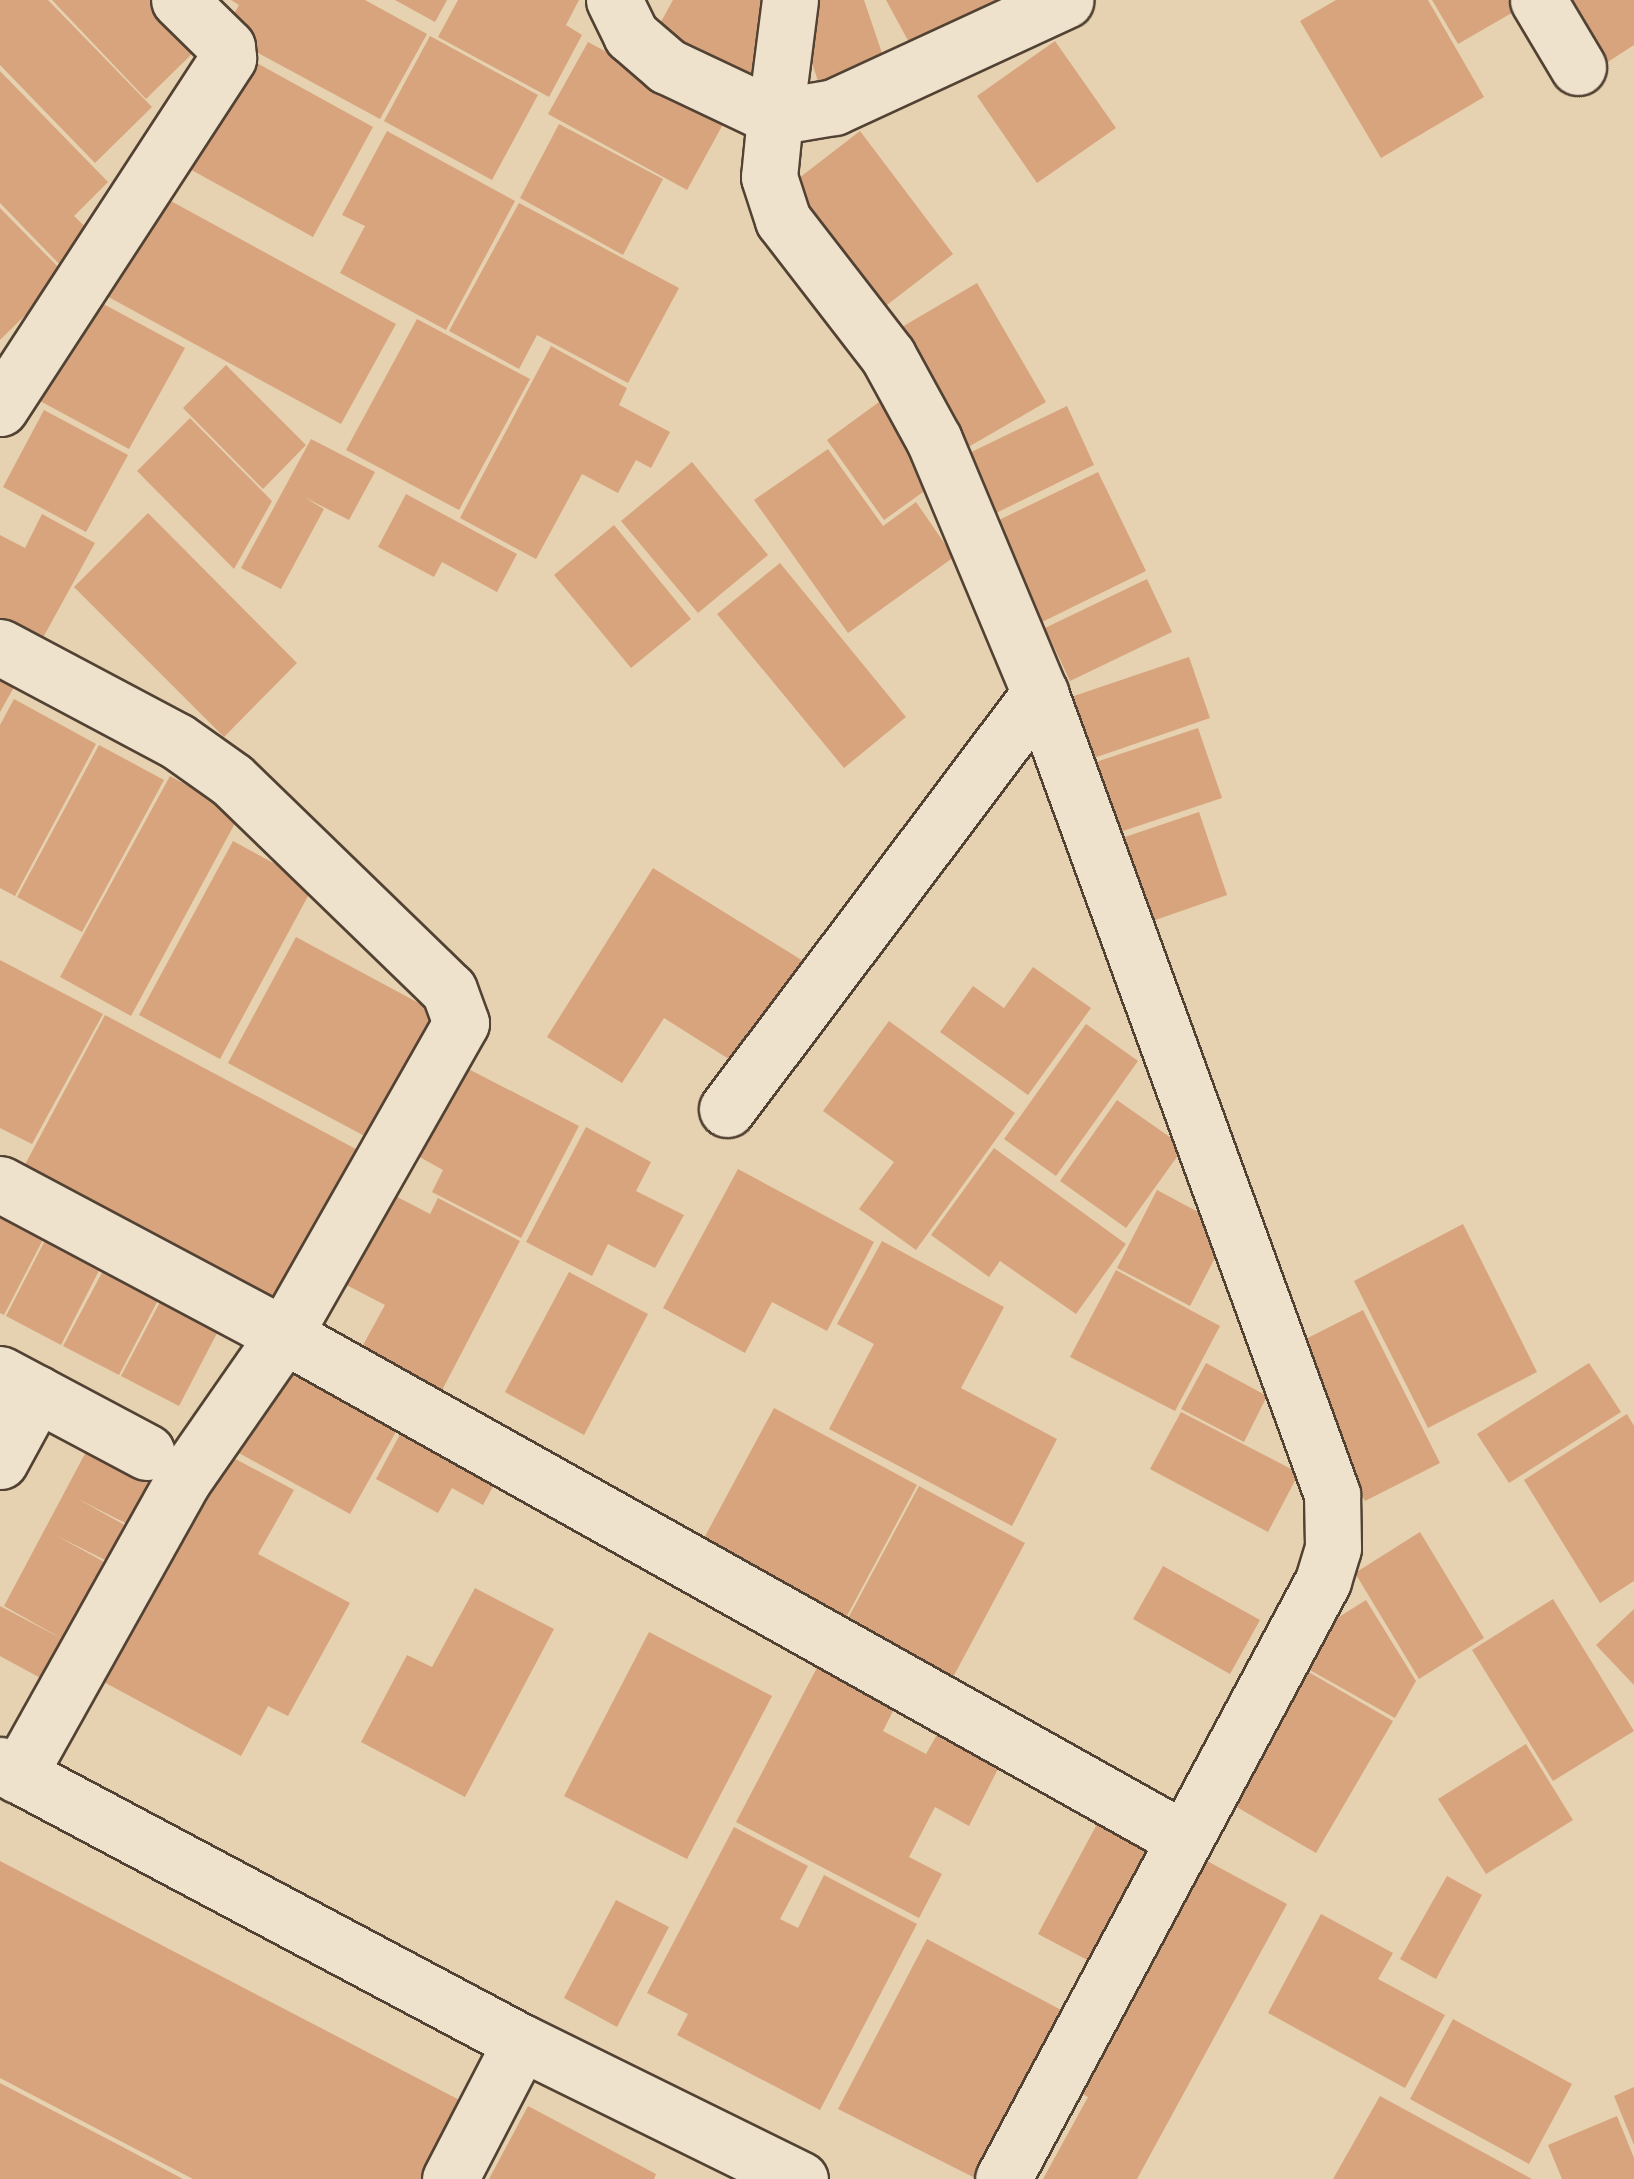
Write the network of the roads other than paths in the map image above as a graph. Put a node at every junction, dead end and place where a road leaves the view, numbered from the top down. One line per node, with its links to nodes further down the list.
1 (179, 0): 8 (street)
2 (614, 0): 7 (street)
3 (790, 0): 7 (street)
4 (1066, 0): 7 (street)
5 (1538, 0): 6 (street)
6 (1578, 66)
7 (776, 118): 10 (street)
8 (0, 408)
9 (0, 647): 13 (street)
10 (1040, 693): 11 (street); 18 (street)
11 (727, 1109)
12 (0, 1184): 13 (street)
13 (284, 1335): 17 (street); 18 (street)
14 (18, 1383): 15 (street); 16 (street)
15 (147, 1452)
16 (0, 1460)
17 (9, 1770): 19 (street)
18 (1180, 1837): 22 (street)
19 (520, 2042): 20 (street); 21 (street)
20 (450, 2179)
21 (800, 2179)
22 (1003, 2179)

